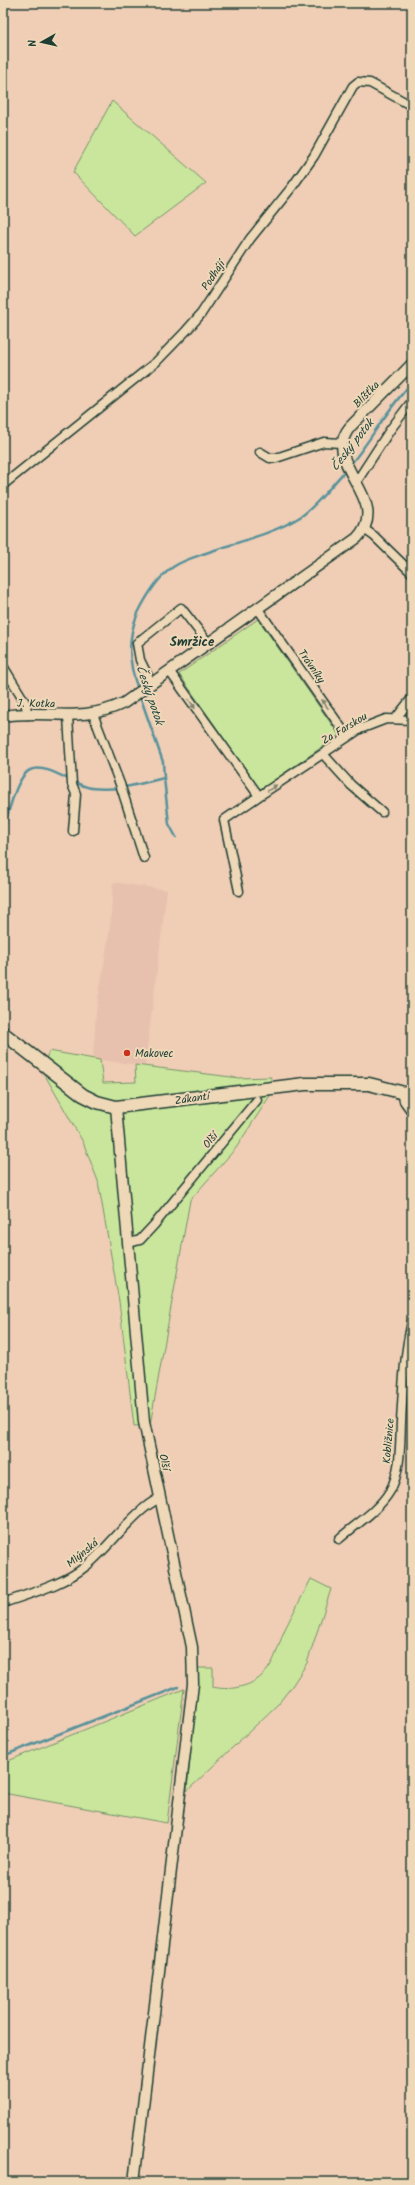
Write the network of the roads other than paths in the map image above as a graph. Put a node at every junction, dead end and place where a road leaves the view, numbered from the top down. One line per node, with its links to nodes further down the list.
1 (412, 106): 7 (street, Podhájí)
2 (412, 364): 4 (street, Blíšťka)
3 (412, 401): 6 (street)
4 (341, 443): 5 (street); 6 (street)
5 (260, 452)
6 (354, 478): 8 (street)
7 (3, 485)
8 (364, 529): 9 (street); 10 (street)
9 (412, 573)
10 (258, 609): 11 (street); 22 (street, Trávníky, one-way to 10)
11 (209, 644): 13 (street); 14 (street)
12 (3, 666): 17 (street)
13 (170, 672): 14 (street); 24 (street, one-way to 24)
14 (150, 685): 16 (street)
15 (412, 698): 20 (street)
16 (93, 714): 19 (street); 27 (street)
17 (28, 715): 18 (street, J. Kotka); 19 (street, J. Kotka)
18 (3, 716)
19 (68, 716): 26 (street)
20 (396, 718): 21 (street, Za Farskou); 22 (street, Za Farskou)
21 (412, 720)
22 (347, 736): 23 (street, Za Farskou)
23 (323, 754): 24 (street, one-way to 23); 25 (street, Za Farskou)
24 (259, 796): 28 (street)
25 (382, 812)
26 (73, 832)
27 (144, 858)
28 (239, 891)
29 (3, 1033): 32 (main road, Zákantí)
30 (407, 1094): 32 (main road, Zákantí); 33 (street)
31 (258, 1100): 34 (street, Olší)
32 (116, 1107): 34 (street, Olší)
33 (412, 1112)
34 (129, 1243): 36 (street, Olší)
35 (412, 1322): 37 (street, Kobližnice)
36 (160, 1498): 38 (street, Mlýnská); 39 (street, Olší)
37 (339, 1539)
38 (3, 1603)
39 (134, 2182)

